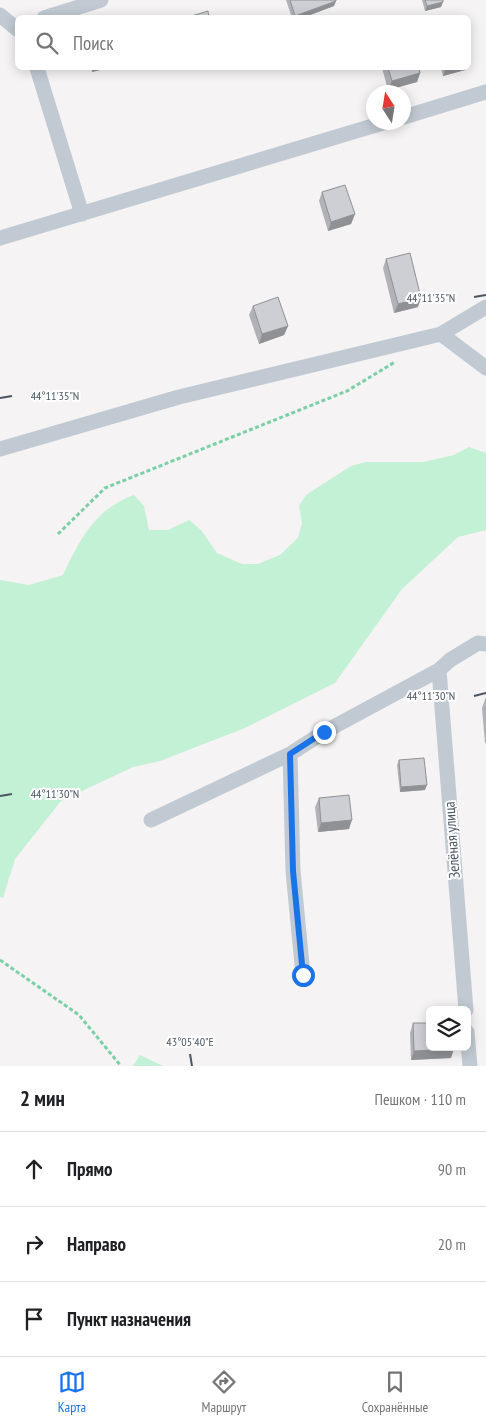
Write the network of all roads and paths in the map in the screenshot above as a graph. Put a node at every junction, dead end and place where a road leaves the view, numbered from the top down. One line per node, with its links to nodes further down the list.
1 (101, 0): 3 (street)
2 (0, 14): 4 (street)
3 (54, 15)
4 (15, 27)
5 (38, 70): 9 (street)
6 (486, 92): 7 (street)
7 (411, 115)
8 (366, 128): 9 (street)
9 (82, 214): 10 (street)
10 (0, 238)
11 (486, 307): 12 (street)
12 (441, 334): 14 (street); 15 (street)
13 (402, 358): 16 (path)
14 (486, 368)
15 (0, 449)
16 (58, 534)
17 (486, 644): 18 (street)
18 (439, 670): 19 (street); 23 (street, Зелёная улица)
19 (290, 754): 20 (street); 22 (street)
20 (151, 820)
21 (0, 960): 25 (path)
22 (303, 975)
23 (466, 1006)
24 (469, 1051): 26 (street)
25 (121, 1066)
26 (470, 1066)

